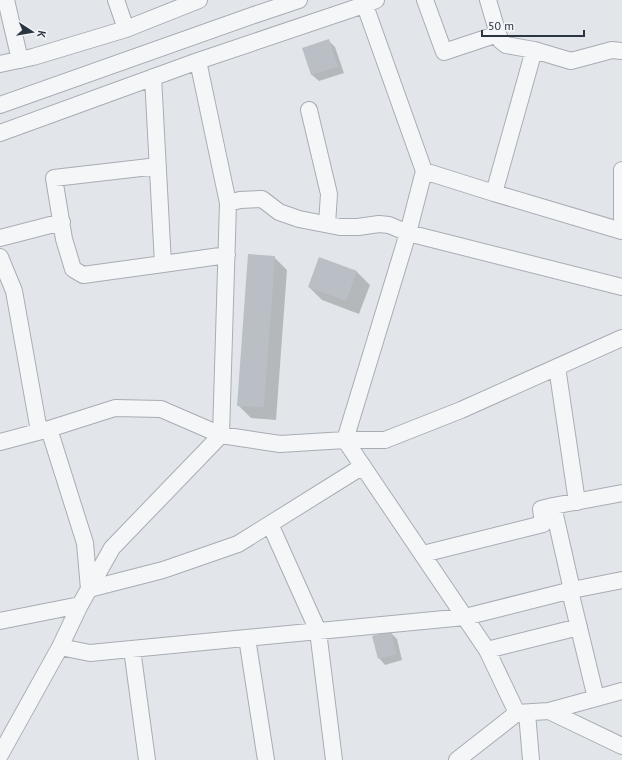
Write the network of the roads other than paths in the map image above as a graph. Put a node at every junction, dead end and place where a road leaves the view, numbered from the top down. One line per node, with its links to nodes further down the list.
1 (6, 0): 12 (street)
2 (116, 0): 8 (street)
3 (199, 0): 8 (street)
4 (299, 0): 16 (street)
5 (425, 0): 9 (street)
6 (488, 0): 9 (street)
7 (368, 2): 13 (street); 21 (street)
8 (126, 29): 12 (street)
9 (498, 34): 10 (street)
10 (534, 50): 11 (street); 22 (street)
11 (622, 51)
12 (20, 60): 14 (street)
13 (198, 61): 15 (street); 23 (street)
14 (0, 64)
15 (153, 78): 18 (street); 19 (street)
16 (0, 105)
17 (309, 110): 26 (street)
18 (0, 133)
19 (158, 166): 25 (street); 32 (street)
20 (622, 170): 24 (street)
21 (424, 171): 22 (street); 28 (street)
22 (494, 193): 27 (street)
23 (228, 203): 26 (street); 30 (street)
24 (622, 219)
25 (62, 222): 29 (street); 32 (street)
26 (327, 224): 28 (street)
27 (622, 231)
28 (408, 233): 33 (street); 38 (street)
29 (0, 238)
30 (227, 255): 32 (street); 37 (street)
31 (0, 257): 36 (street)
32 (163, 264)
33 (622, 287)
34 (622, 338): 35 (street)
35 (557, 367): 38 (street); 42 (street)
36 (44, 430): 37 (street); 39 (street); 47 (street)
37 (221, 435): 38 (street); 47 (street)
38 (346, 440): 40 (street)
39 (0, 442)
40 (363, 466): 44 (street); 45 (street)
41 (622, 494): 42 (street)
42 (577, 502): 43 (street)
43 (553, 506): 45 (street); 48 (street)
44 (270, 524): 47 (street); 53 (street)
45 (423, 554): 50 (street)
46 (622, 580): 48 (street)
47 (89, 589): 49 (street)
48 (571, 590): 50 (street); 52 (street)
49 (80, 605): 51 (street); 55 (street)
50 (464, 617): 53 (street); 57 (street)
51 (0, 621)
52 (579, 627): 57 (street); 59 (street)
53 (318, 631): 54 (street); 66 (street)
54 (247, 638): 56 (street); 65 (street)
55 (60, 647): 56 (street); 63 (street)
56 (132, 649): 64 (street)
57 (487, 650): 61 (street)
58 (622, 691): 59 (street)
59 (596, 698): 60 (street)
60 (549, 711): 61 (street); 62 (street)
61 (522, 713): 67 (street); 68 (street)
62 (622, 746)
63 (0, 755)
64 (147, 760)
65 (266, 760)
66 (334, 760)
67 (457, 760)
68 (531, 760)

